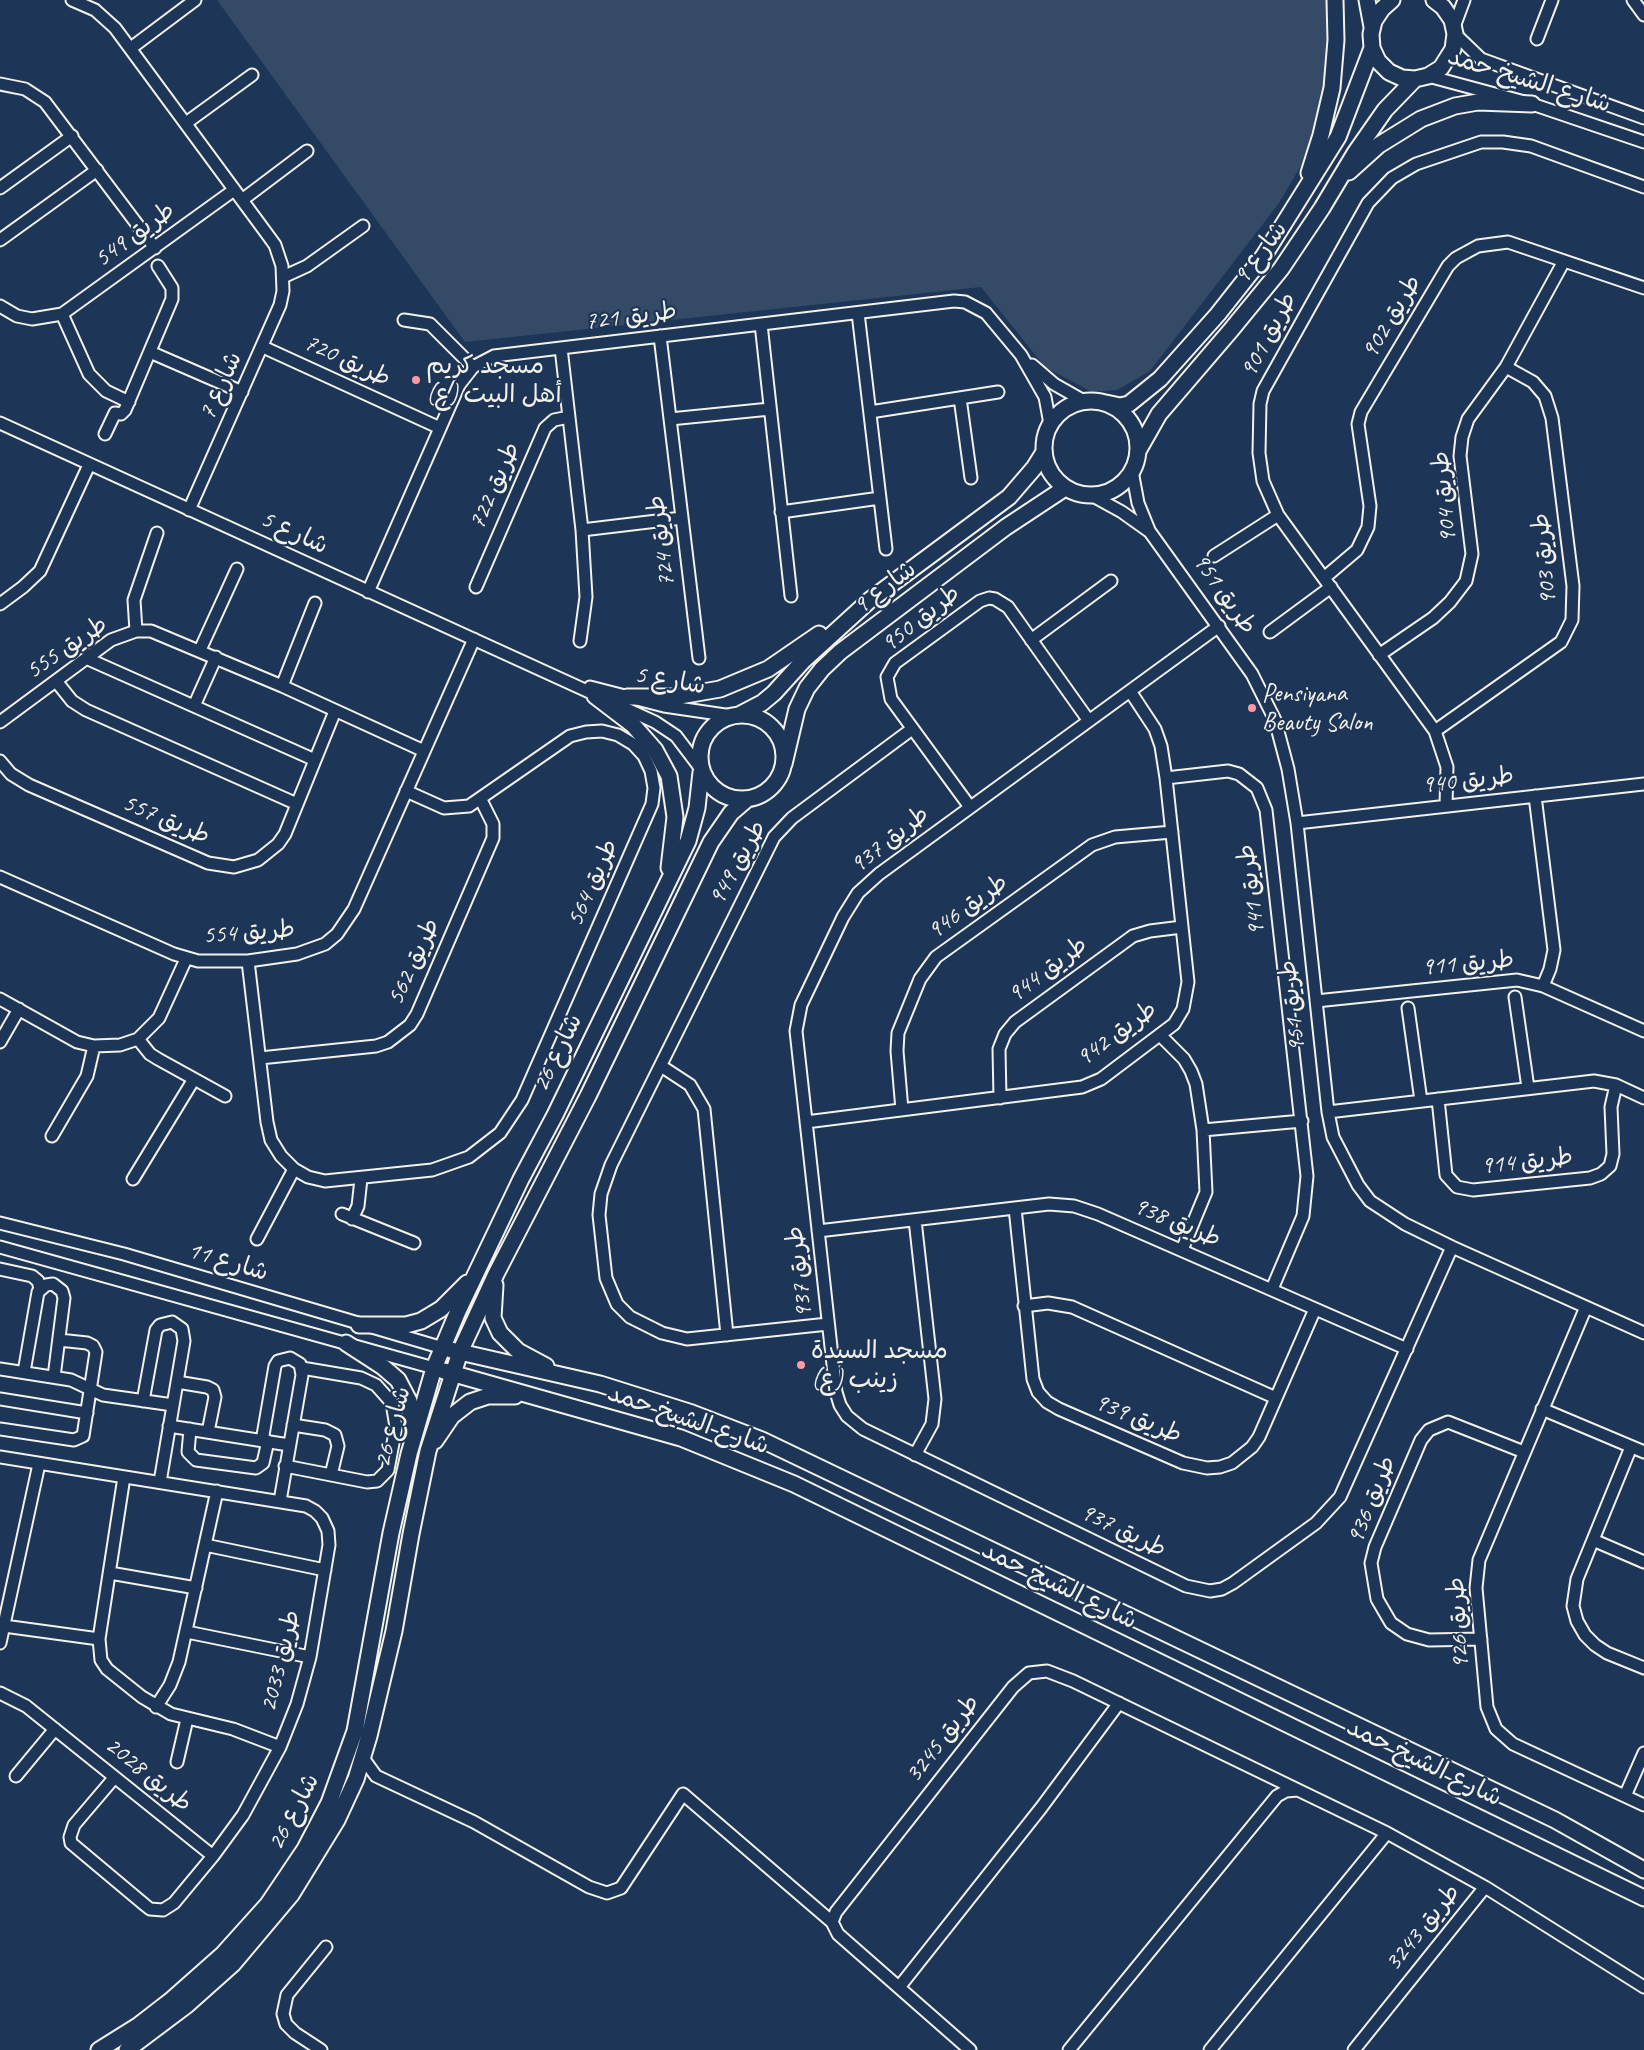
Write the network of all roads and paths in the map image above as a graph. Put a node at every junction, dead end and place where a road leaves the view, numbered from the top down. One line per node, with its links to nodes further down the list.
1 (72, 0): 14 (street, شارع 7)
2 (195, 0): 14 (street)
3 (1335, 0): 30 (main road)
4 (1367, 0): 11 (main road)
5 (1392, 0): 11 (main road)
6 (1434, 0): 12 (main road)
7 (1464, 0): 12 (street)
8 (1552, 0): 13 (street)
9 (1633, 0): 10 (street)
10 (1644, 15)
11 (1372, 27): 15 (main road)
12 (1455, 30): 17 (main road, شارع 9); 20 (street, شارع الشيخ حمد)
13 (1537, 39)
14 (131, 48): 21 (street, شارع 7)
15 (1372, 48): 17 (main road); 30 (main road, شارع 9)
16 (252, 75): 21 (street)
17 (1422, 78): 19 (street, شارع الشيخ حمد); 26 (main road, شارع 9)
18 (0, 84): 22 (street)
19 (1532, 104): 23 (street, شارع الشيخ حمد); 26 (main road)
20 (1644, 118)
21 (186, 123): 29 (street, شارع 7)
22 (72, 136): 25 (street); 28 (street)
23 (1644, 142)
24 (307, 150): 31 (street)
25 (97, 170): 33 (street); 34 (street)
26 (1336, 185): 65 (main road, شارع 9)
27 (1644, 187): 75 (street, طريق 901)
28 (0, 188)
29 (234, 190): 31 (street, شارع 7); 34 (street, طريق 549)
30 (1301, 195): 56 (main road, شارع 9)
31 (242, 200): 37 (street, شارع 7)
32 (363, 226): 37 (street)
33 (0, 240)
34 (155, 248): 41 (street, طريق 549)
35 (1564, 261): 38 (street, طريق 902); 50 (street, طريق 904); 84 (street, طريق 902)
36 (158, 266): 47 (street, طريق 549)
37 (283, 277): 45 (street, شارع 7)
38 (1644, 288)
39 (0, 306): 41 (street, طريق 549)
40 (858, 313): 43 (street, طريق 721); 48 (street, طريق 721); 58 (street)
41 (62, 314): 54 (street)
42 (404, 320): 49 (street)
43 (760, 324): 44 (street, طريق 721); 57 (street)
44 (660, 336): 46 (street, طريق 721); 60 (street, طريق 724)
45 (263, 347): 51 (street, شارع 7); 63 (street, طريق 720)
46 (561, 348): 49 (street, طريق 721); 59 (street)
47 (150, 352): 51 (street); 54 (street, طريق 549)
48 (1022, 355): 55 (street, طريق 721); 62 (street, طريق 721)
49 (473, 367): 63 (street, طريق 721)
50 (1506, 367): 98 (street, طريق 904); 114 (street, طريق 903)
51 (242, 392): 73 (street, شارع 7)
52 (998, 392): 53 (street)
53 (960, 398): 58 (street); 69 (street)
54 (128, 402): 64 (street, طريق 549)
55 (1084, 402): 56 (main road); 62 (main road)
56 (1106, 403): 65 (main road)
57 (770, 409): 60 (street); 74 (street)
58 (870, 412): 72 (street)
59 (569, 417): 77 (street); 85 (street, طريق 722)
60 (670, 420): 76 (street, طريق 724)
61 (0, 423): 67 (street, شارع 5)
62 (1050, 424): 66 (main road)
63 (440, 428): 86 (street, طريق 721)
64 (105, 434)
65 (1138, 451): 68 (main road)
66 (1044, 452): 70 (main road); 89 (main road, شارع 9)
67 (89, 465): 73 (street, شارع 5); 88 (street)
68 (1132, 471): 71 (main road); 78 (street, طريق 951)
69 (971, 478)
70 (1065, 488): 71 (main road); 118 (main road, شارع 9)
71 (1093, 496): 78 (street, طريق 951)
72 (880, 498): 74 (street); 80 (street)
73 (189, 510): 86 (street, شارع 5)
74 (781, 512): 87 (street)
75 (1278, 515): 81 (street); 84 (street, طريق 901)
76 (682, 518): 77 (street); 100 (street, طريق 724)
77 (582, 530): 96 (street)
78 (1150, 532): 91 (street, طريق 951)
79 (157, 533): 92 (street, طريق 555)
80 (886, 549)
81 (1214, 556)
82 (237, 569): 97 (street)
83 (1111, 581): 95 (street)
84 (1327, 582): 93 (street, طريق 902); 98 (street, طريق 901)
85 (476, 587)
86 (368, 592): 94 (street, شارع 5)
87 (791, 596)
88 (2, 599)
89 (870, 600): 107 (main road); 110 (main road, شارع 9)
90 (315, 603): 104 (street)
91 (1219, 626): 105 (street, طريق 937); 129 (street, طريق 951)
92 (136, 631): 97 (street, طريق 555); 101 (street, طريق 555)
93 (1270, 632)
94 (474, 639): 103 (street, شارع 5); 115 (street, طريق 554)
95 (1031, 640): 111 (street, طريق 950); 113 (street, طريق 950)
96 (580, 641)
97 (200, 650): 99 (street, طريق 555)
98 (1379, 655): 114 (street, طريق 901)
99 (216, 657): 104 (street, طريق 555); 108 (street)
100 (699, 658)
101 (88, 659): 102 (street, طريق 555); 108 (street)
102 (56, 681): 112 (street, طريق 555); 126 (street)
103 (571, 682): 106 (street, شارع 5); 107 (street, شارع 5)
104 (282, 686): 109 (street, طريق 555)
105 (1130, 690): 111 (street, طريق 937); 120 (street, طريق 942)
106 (595, 696): 119 (street, شارع 5); 132 (main road)
107 (627, 697): 110 (street, شارع 5)
108 (194, 706): 116 (street)
109 (335, 711): 115 (street, طريق 555); 116 (street, طريق 557)
110 (736, 715): 118 (main road); 119 (main road)
111 (1088, 721): 128 (street, طريق 937)
112 (0, 722)
113 (912, 729): 128 (street, طريق 950); 148 (street, طريق 949)
114 (1435, 732): 127 (street, طريق 901)
115 (424, 751): 122 (street, طريق 554)
116 (315, 760): 126 (street, طريق 557)
117 (0, 761): 126 (street, طريق 557)
118 (784, 764): 125 (main road)
119 (701, 770): 125 (main road); 132 (main road, شارع 26)
120 (1166, 778): 130 (street, طريق 942); 159 (street, طريق 941)
121 (1644, 784): 123 (street, طريق 940)
122 (406, 791): 124 (street, طريق 564); 135 (street, طريق 554)
123 (1535, 796): 127 (street, طريق 940); 136 (street)
124 (481, 800): 147 (street, طريق 562); 165 (street, طريق 564)
125 (746, 800): 177 (main road, شارع 26)
126 (297, 804)
127 (1446, 806): 129 (street, طريق 940)
128 (970, 807): 160 (street, طريق 937)
129 (1297, 823): 139 (street, طريق 951)
130 (1172, 832): 133 (street, طريق 942); 157 (street, طريق 946)
131 (0, 877): 134 (street, طريق 554)
132 (664, 891): 176 (main road, شارع 26)
133 (1182, 927): 143 (street, طريق 942); 153 (street, طريق 944)
134 (186, 959): 135 (street, طريق 554); 144 (street)
135 (248, 961): 147 (street, طريق 564)
136 (1543, 986): 139 (street, طريق 911); 142 (street, طريق 911)
137 (1515, 997): 151 (street)
138 (0, 999): 141 (street)
139 (1316, 1001): 158 (street, طريق 951)
140 (1408, 1008): 156 (street)
141 (18, 1009): 145 (street); 146 (street)
142 (1644, 1031)
143 (1161, 1036): 153 (street, طريق 942); 161 (street)
144 (138, 1039): 146 (street); 149 (street)
145 (0, 1042)
146 (94, 1046): 162 (street)
147 (260, 1058): 163 (street, طريق 564)
148 (661, 1066): 186 (street); 186 (street, طريق 949)
149 (194, 1079): 152 (street); 164 (street)
150 (1616, 1085): 151 (street); 154 (street); 155 (street, طريق 914)
151 (1528, 1088): 155 (street)
152 (225, 1096)
153 (1000, 1098): 157 (street, طريق 942)
154 (1644, 1098)
155 (1438, 1099): 156 (street)
156 (1421, 1101): 158 (street)
157 (902, 1110): 160 (street, طريق 942)
158 (1328, 1112): 173 (street, طريق 951)
159 (1302, 1121): 161 (street); 179 (street, طريق 941)
160 (806, 1122): 169 (street, طريق 937)
161 (1204, 1130): 174 (street)
162 (52, 1136)
163 (294, 1169): 165 (street, طريق 564); 170 (street)
164 (133, 1179)
165 (361, 1179): 171 (street)
166 (1015, 1208): 167 (street, طريق 938); 174 (street, طريق 938); 180 (street, طريق 939)
167 (915, 1220): 169 (street, طريق 938); 220 (street)
168 (0, 1223): 184 (street, شارع 11)
169 (818, 1231): 183 (street, طريق 937)
170 (258, 1238)
171 (414, 1243)
172 (0, 1247): 188 (street, شارع 11)
173 (1452, 1247): 181 (street, طريق 951); 190 (street, طريق 937)
174 (1182, 1250): 179 (street, طريق 938)
175 (0, 1269): 178 (street)
176 (477, 1272): 184 (main road); 189 (main road, شارع 26)
177 (496, 1274): 191 (main road, شارع 26); 197 (main road)
178 (40, 1289): 187 (street); 195 (street)
179 (1272, 1289): 182 (street, طريق 938)
180 (1024, 1306): 202 (street); 202 (street, طريق 939)
181 (1586, 1307): 185 (street, طريق 951); 206 (street, طريق 926)
182 (1315, 1310): 190 (street, طريق 938); 202 (street, طريق 939)
183 (828, 1324): 186 (street, طريق 949); 220 (street, طريق 937)
184 (358, 1325): 189 (street, شارع 11)
185 (1644, 1333)
186 (727, 1335)
187 (59, 1340): 198 (street); 200 (street)
188 (346, 1343): 194 (street, شارع 11); 214 (main road)
189 (443, 1348): 191 (main road, شارع الشيخ حمد); 194 (main road, شارع 26)
190 (1407, 1349): 220 (street, طريق 937)
191 (460, 1352): 196 (main road, شارع 26); 197 (main road, شارع الشيخ حمد)
192 (0, 1368): 195 (street)
193 (302, 1368): 208 (street); 213 (street); 224 (street)
194 (434, 1368): 196 (main road, شارع الشيخ حمد); 214 (main road, شارع 26)
195 (24, 1372): 198 (street)
196 (453, 1373): 201 (main road, شارع الشيخ حمد); 217 (main road, شارع 26)
197 (563, 1375): 260 (main road, شارع الشيخ حمد)
198 (54, 1377): 200 (street)
199 (177, 1382): 204 (street); 205 (street); 212 (street)
200 (90, 1390): 204 (street); 207 (street)
201 (536, 1396): 217 (main road); 262 (main road, شارع الشيخ حمد)
202 (1276, 1398)
203 (0, 1399): 207 (street)
204 (143, 1401): 205 (street)
205 (173, 1405): 209 (street)
206 (1542, 1409): 216 (street); 218 (street, طريق 926)
207 (87, 1413): 210 (street)
208 (293, 1425): 215 (street); 224 (street)
209 (169, 1426): 211 (street); 226 (street)
210 (0, 1429)
211 (190, 1429): 212 (street); 213 (street)
212 (208, 1432): 213 (street)
213 (265, 1441): 215 (street)
214 (412, 1442): 268 (main road, شارع 26)
215 (289, 1445): 223 (street)
216 (1631, 1447): 219 (street); 229 (street)
217 (428, 1451): 249 (main road, شارع 26)
218 (1524, 1452): 238 (street, طريق 926); 238 (street, طريق 936)
219 (1644, 1452)
220 (915, 1455)
221 (0, 1457): 222 (street, طريق 2033)
222 (39, 1464): 225 (street, طريق 2033); 235 (street)
223 (285, 1466): 224 (street); 228 (street)
224 (331, 1475)
225 (124, 1476): 226 (street, طريق 2033); 233 (street)
226 (160, 1482): 227 (street, طريق 2033)
227 (217, 1491): 228 (street, طريق 2033); 230 (street)
228 (280, 1501): 232 (street, طريق 2033)
229 (1593, 1540): 231 (street); 241 (street)
230 (205, 1546): 232 (street); 234 (street)
231 (1644, 1562)
232 (325, 1570): 240 (street, طريق 2033)
233 (110, 1573): 234 (street); 237 (street)
234 (196, 1588): 236 (street)
235 (4, 1626): 237 (street); 239 (street)
236 (186, 1632): 240 (street); 244 (street)
237 (99, 1639): 244 (street)
238 (1481, 1639): 256 (street, طريق 926)
239 (0, 1643)
240 (310, 1658): 247 (street, طريق 2033)
241 (1644, 1668)
242 (0, 1693): 246 (street, طريق 2028)
243 (1120, 1702): 255 (street, طريق 3245); 263 (street, طريق 3245); 265 (street)
244 (156, 1707): 245 (street)
245 (187, 1719): 247 (street); 250 (street)
246 (54, 1729): 251 (street); 253 (street, طريق 2028)
247 (280, 1747): 259 (street, طريق 2033)
248 (1644, 1753): 256 (street)
249 (363, 1758): 252 (street); 254 (main road, شارع 26)
250 (178, 1762)
251 (16, 1776)
252 (376, 1776): 254 (street); 263 (street)
253 (114, 1778): 259 (street, طريق 2028); 259 (street, طريق 2033)
254 (356, 1779): 267 (main road, شارع 26)
255 (1298, 1790): 258 (street, طريق 3245); 272 (street)
256 (1625, 1796): 257 (street, طريق 926)
257 (1644, 1804)
258 (1387, 1833): 261 (street, طريق 3245); 273 (street)
259 (213, 1856)
260 (1644, 1870)
261 (1485, 1887): 266 (street, طريق 3243); 274 (street, طريق 3243)
262 (1644, 1898)
263 (832, 1922): 265 (street)
264 (326, 1947): 270 (street)
265 (900, 1986): 271 (street)
266 (1644, 1987)
267 (138, 2046): 269 (main road, شارع 26)
268 (106, 2048)
269 (127, 2050)
270 (321, 2050)
271 (970, 2050)
272 (1069, 2050)
273 (1210, 2050)
274 (1354, 2050)

